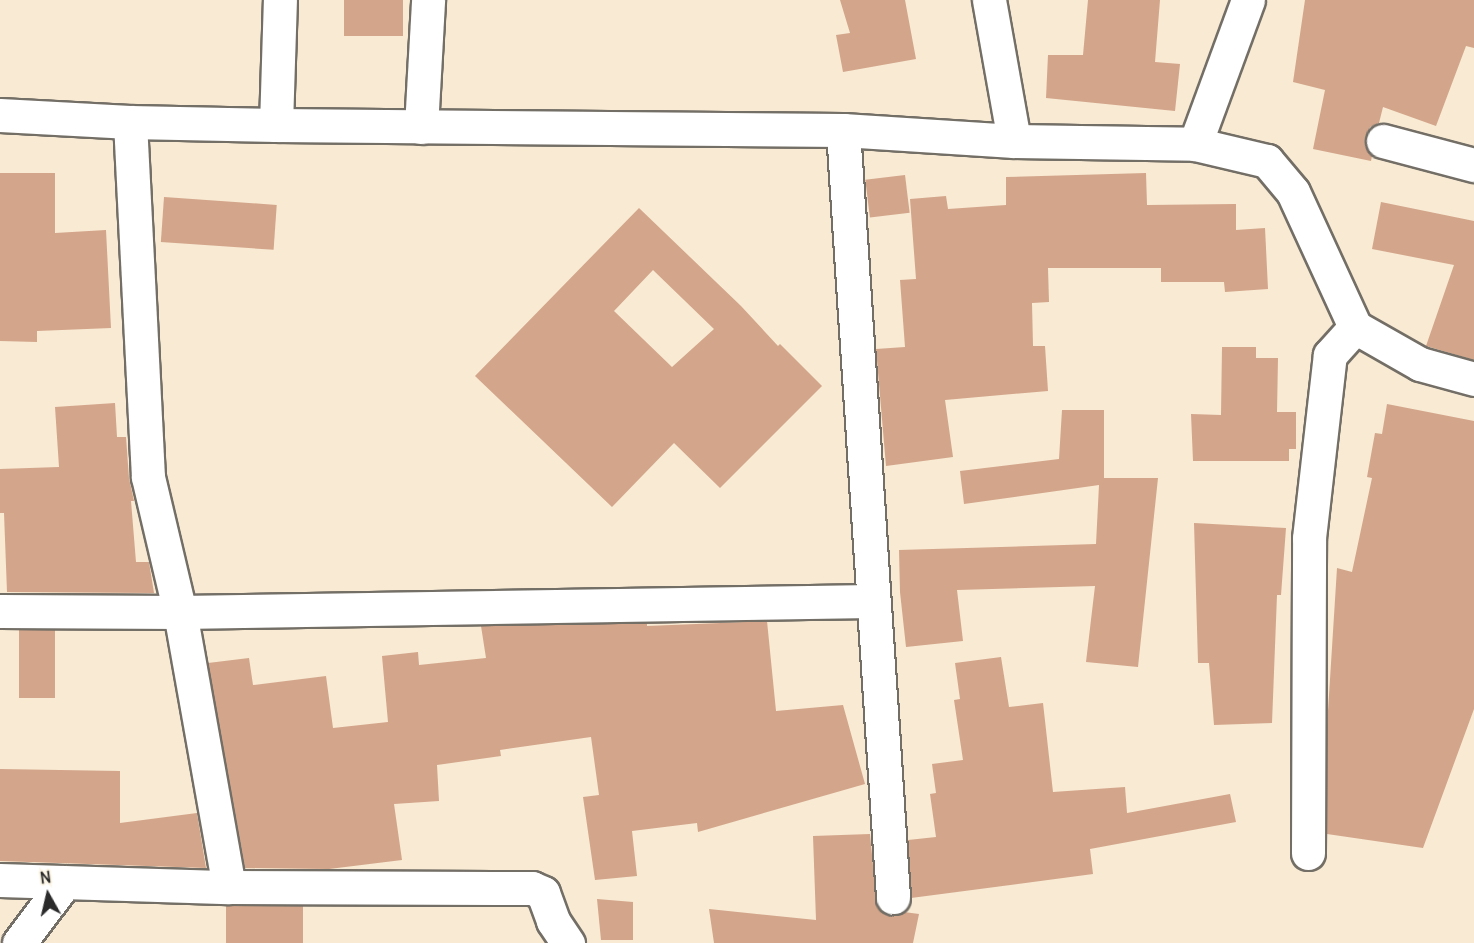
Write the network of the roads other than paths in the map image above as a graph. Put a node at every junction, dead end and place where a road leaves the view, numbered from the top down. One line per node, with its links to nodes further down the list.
1 (280, 0): 7 (street)
2 (428, 0): 8 (street)
3 (989, 0): 10 (street)
4 (1248, 0): 12 (street)
5 (0, 115): 6 (street)
6 (130, 122): 7 (street); 18 (street)
7 (276, 125): 8 (street)
8 (421, 127): 9 (street)
9 (843, 130): 10 (street); 16 (street)
10 (1014, 141): 12 (street)
11 (1383, 141): 13 (street)
12 (1195, 144): 14 (street)
13 (1474, 165)
14 (1355, 327): 15 (street); 19 (street)
15 (1474, 379)
16 (872, 601): 18 (street); 23 (street)
17 (0, 612): 18 (street)
18 (180, 612): 22 (street)
19 (1308, 853)
20 (0, 880): 21 (street)
21 (65, 882): 22 (street); 24 (street)
22 (229, 887): 25 (street)
23 (893, 897)
24 (19, 943)
25 (568, 943)

